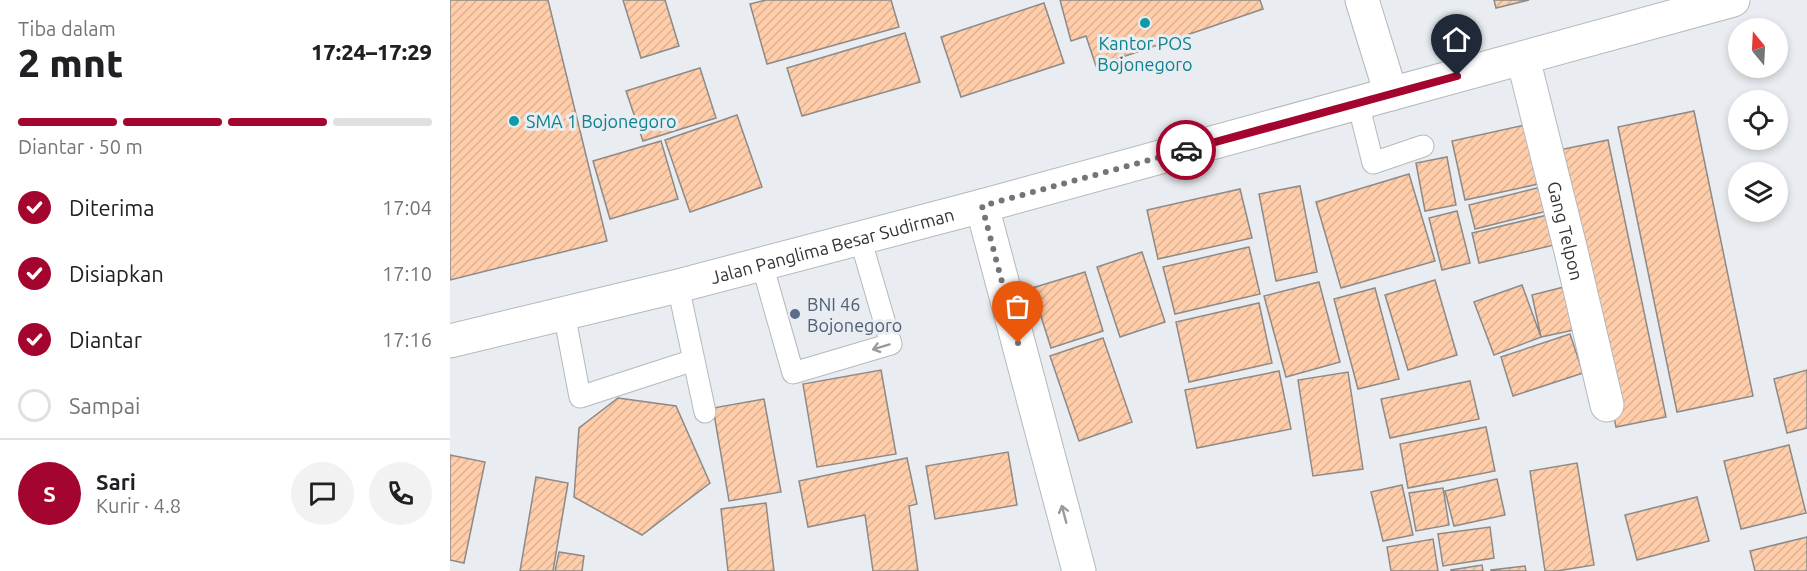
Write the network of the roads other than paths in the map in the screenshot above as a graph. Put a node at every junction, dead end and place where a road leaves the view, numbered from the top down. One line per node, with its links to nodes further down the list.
1 (1362, 0): 4 (main road)
2 (1733, 0): 3 (main road, Jalan Panglima Besar Sudirman)
3 (1523, 58): 4 (main road, Jalan Panglima Besar Sudirman); 14 (main road, Gang Telpon)
4 (1391, 94): 5 (main road, Jalan Panglima Besar Sudirman)
5 (1358, 103): 6 (lane); 7 (main road, Jalan Panglima Besar Sudirman)
6 (1423, 146)
7 (982, 206): 8 (main road, Jalan Panglima Besar Sudirman); 16 (main road, one-way to 7)
8 (860, 238): 9 (main road, Jalan Panglima Besar Sudirman); 9 (lane, one-way to 9)
9 (762, 264): 10 (main road, Jalan Panglima Besar Sudirman)
10 (678, 286): 11 (main road, Jalan Panglima Besar Sudirman); 13 (lane)
11 (564, 313): 12 (main road, Jalan Panglima Besar Sudirman); 13 (lane)
12 (450, 341)
13 (694, 360): 15 (lane)
14 (1607, 405)
15 (705, 412)
16 (1079, 571)

